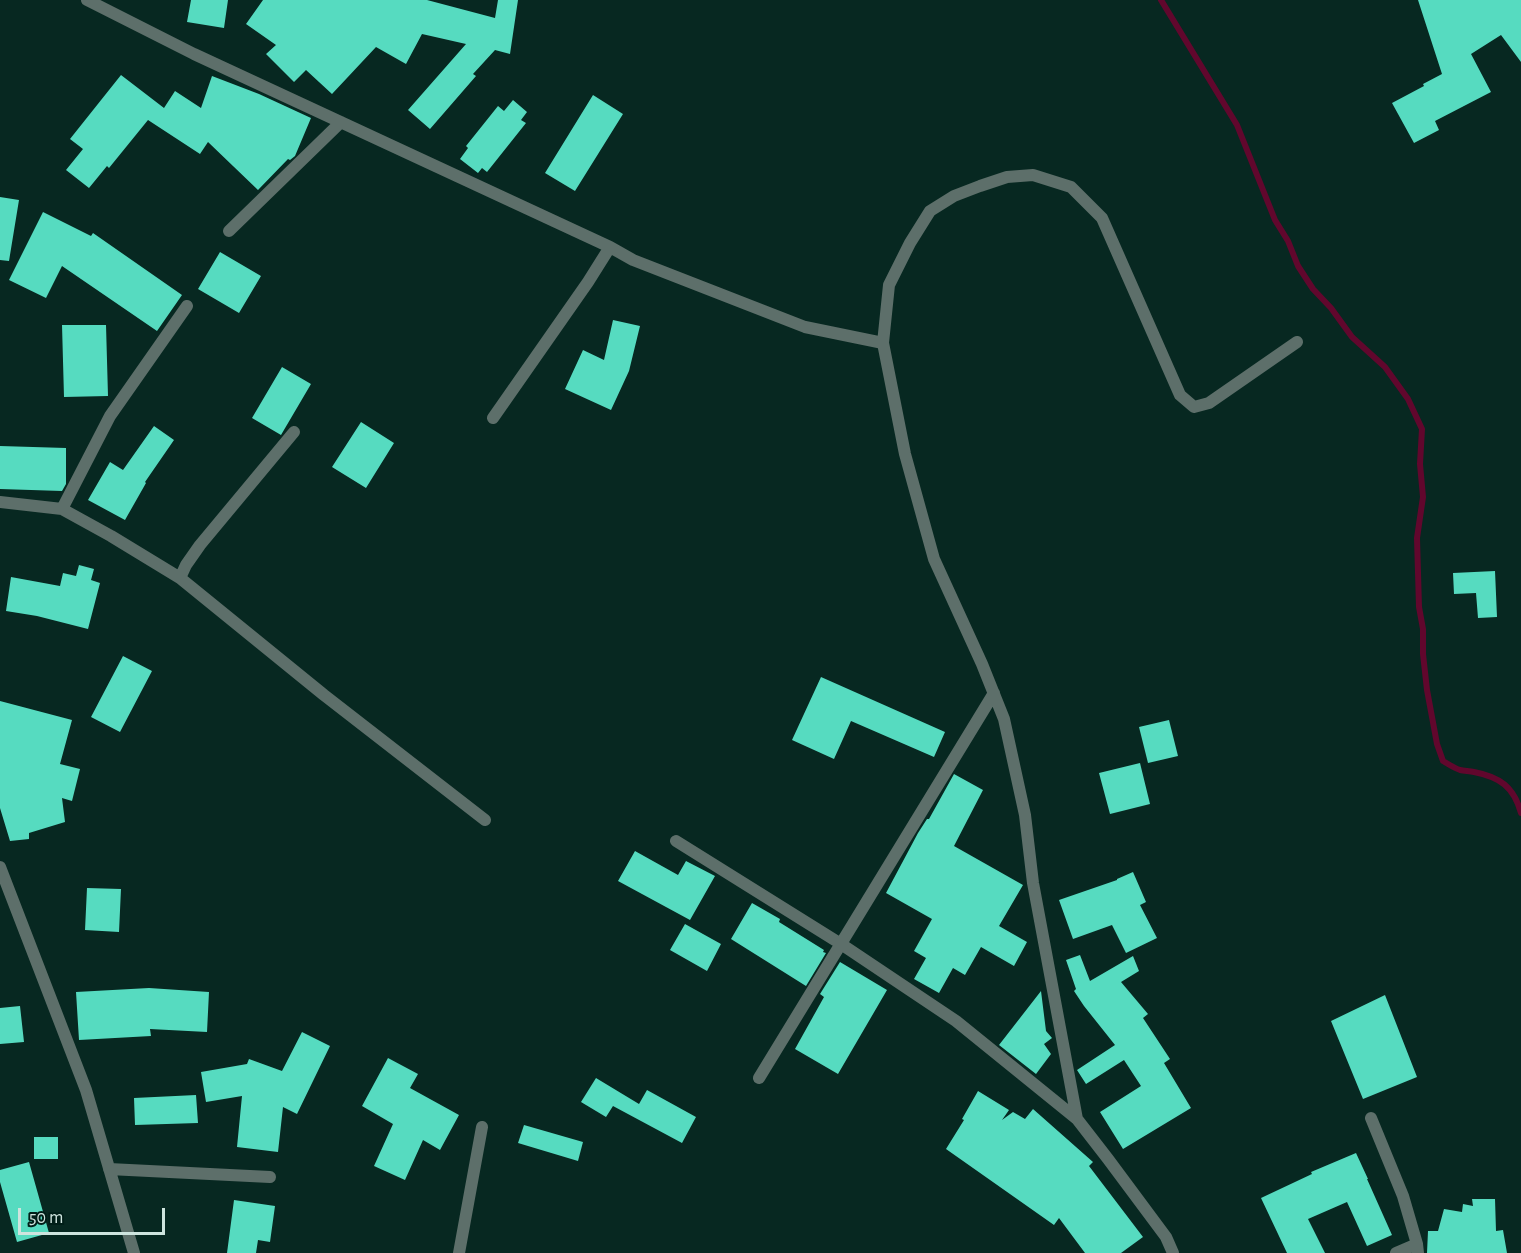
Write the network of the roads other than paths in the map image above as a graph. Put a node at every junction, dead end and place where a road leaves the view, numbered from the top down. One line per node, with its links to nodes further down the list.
1 (87, 0): 2 (street)
2 (341, 123): 3 (street); 4 (street)
3 (229, 231)
4 (609, 247): 7 (street); 8 (street)
5 (187, 306): 11 (street)
6 (1297, 342): 7 (street)
7 (883, 343): 13 (street)
8 (493, 418)
9 (294, 432): 12 (street)
10 (0, 502): 11 (street)
11 (62, 509): 12 (street)
12 (180, 578): 14 (street)
13 (994, 693): 17 (street); 20 (street)
14 (485, 820)
15 (675, 841): 17 (street)
16 (0, 867): 22 (street)
17 (842, 944): 18 (street); 20 (street)
18 (759, 1078)
19 (1371, 1118): 24 (street)
20 (1077, 1119): 27 (street)
21 (482, 1127): 26 (street)
22 (109, 1169): 23 (street); 25 (street)
23 (270, 1177)
24 (1417, 1249): 28 (street)
25 (134, 1253)
26 (459, 1253)
27 (1173, 1253)
28 (1396, 1253)

